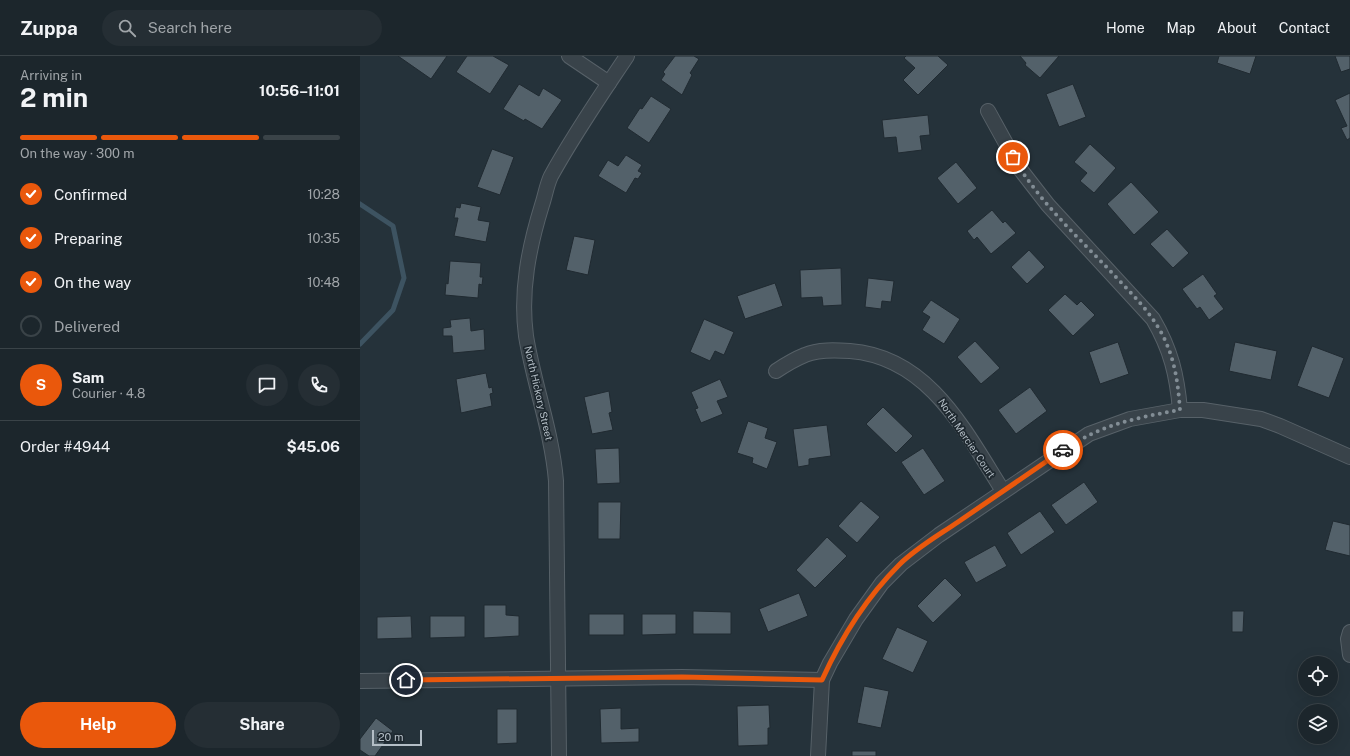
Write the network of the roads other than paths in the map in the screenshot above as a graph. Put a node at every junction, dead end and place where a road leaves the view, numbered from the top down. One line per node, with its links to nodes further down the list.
1 (569, 56): 3 (street)
2 (627, 56): 3 (street, North Hickory Street)
3 (609, 83): 11 (street, North Hickory Street)
4 (988, 111): 6 (street)
5 (776, 370): 8 (street, North Mercier Court)
6 (1180, 410): 7 (street); 8 (street)
7 (1350, 457)
8 (1002, 491): 12 (street)
9 (1350, 632): 10 (street)
10 (1350, 655)
11 (558, 680): 12 (street); 13 (street); 14 (street, North Hickory Street)
12 (822, 680): 15 (street)
13 (360, 681)
14 (559, 756)
15 (818, 756)

